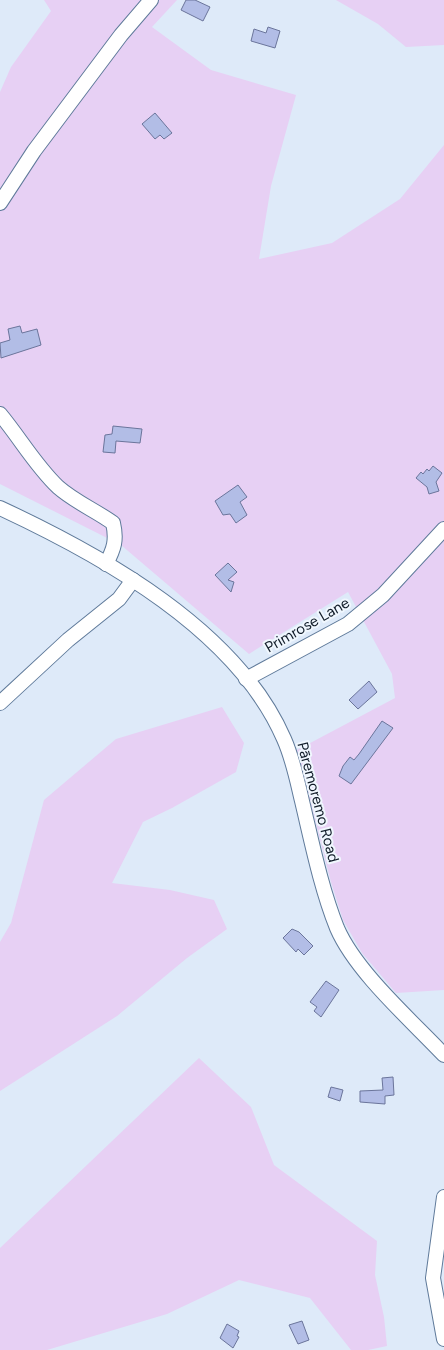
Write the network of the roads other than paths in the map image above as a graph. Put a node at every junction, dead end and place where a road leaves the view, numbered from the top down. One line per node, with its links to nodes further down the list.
1 (151, 0): 2 (street)
2 (0, 203)
3 (0, 414): 6 (street)
4 (0, 508): 6 (street, Pāremoremo Road)
5 (444, 529): 8 (street, Primrose Lane)
6 (106, 564): 7 (street, Pāremoremo Road)
7 (133, 580): 8 (street, Pāremoremo Road); 9 (street)
8 (246, 679): 10 (street, Pāremoremo Road)
9 (0, 703)
10 (444, 1055)
11 (444, 1197): 12 (street)
12 (444, 1339)

